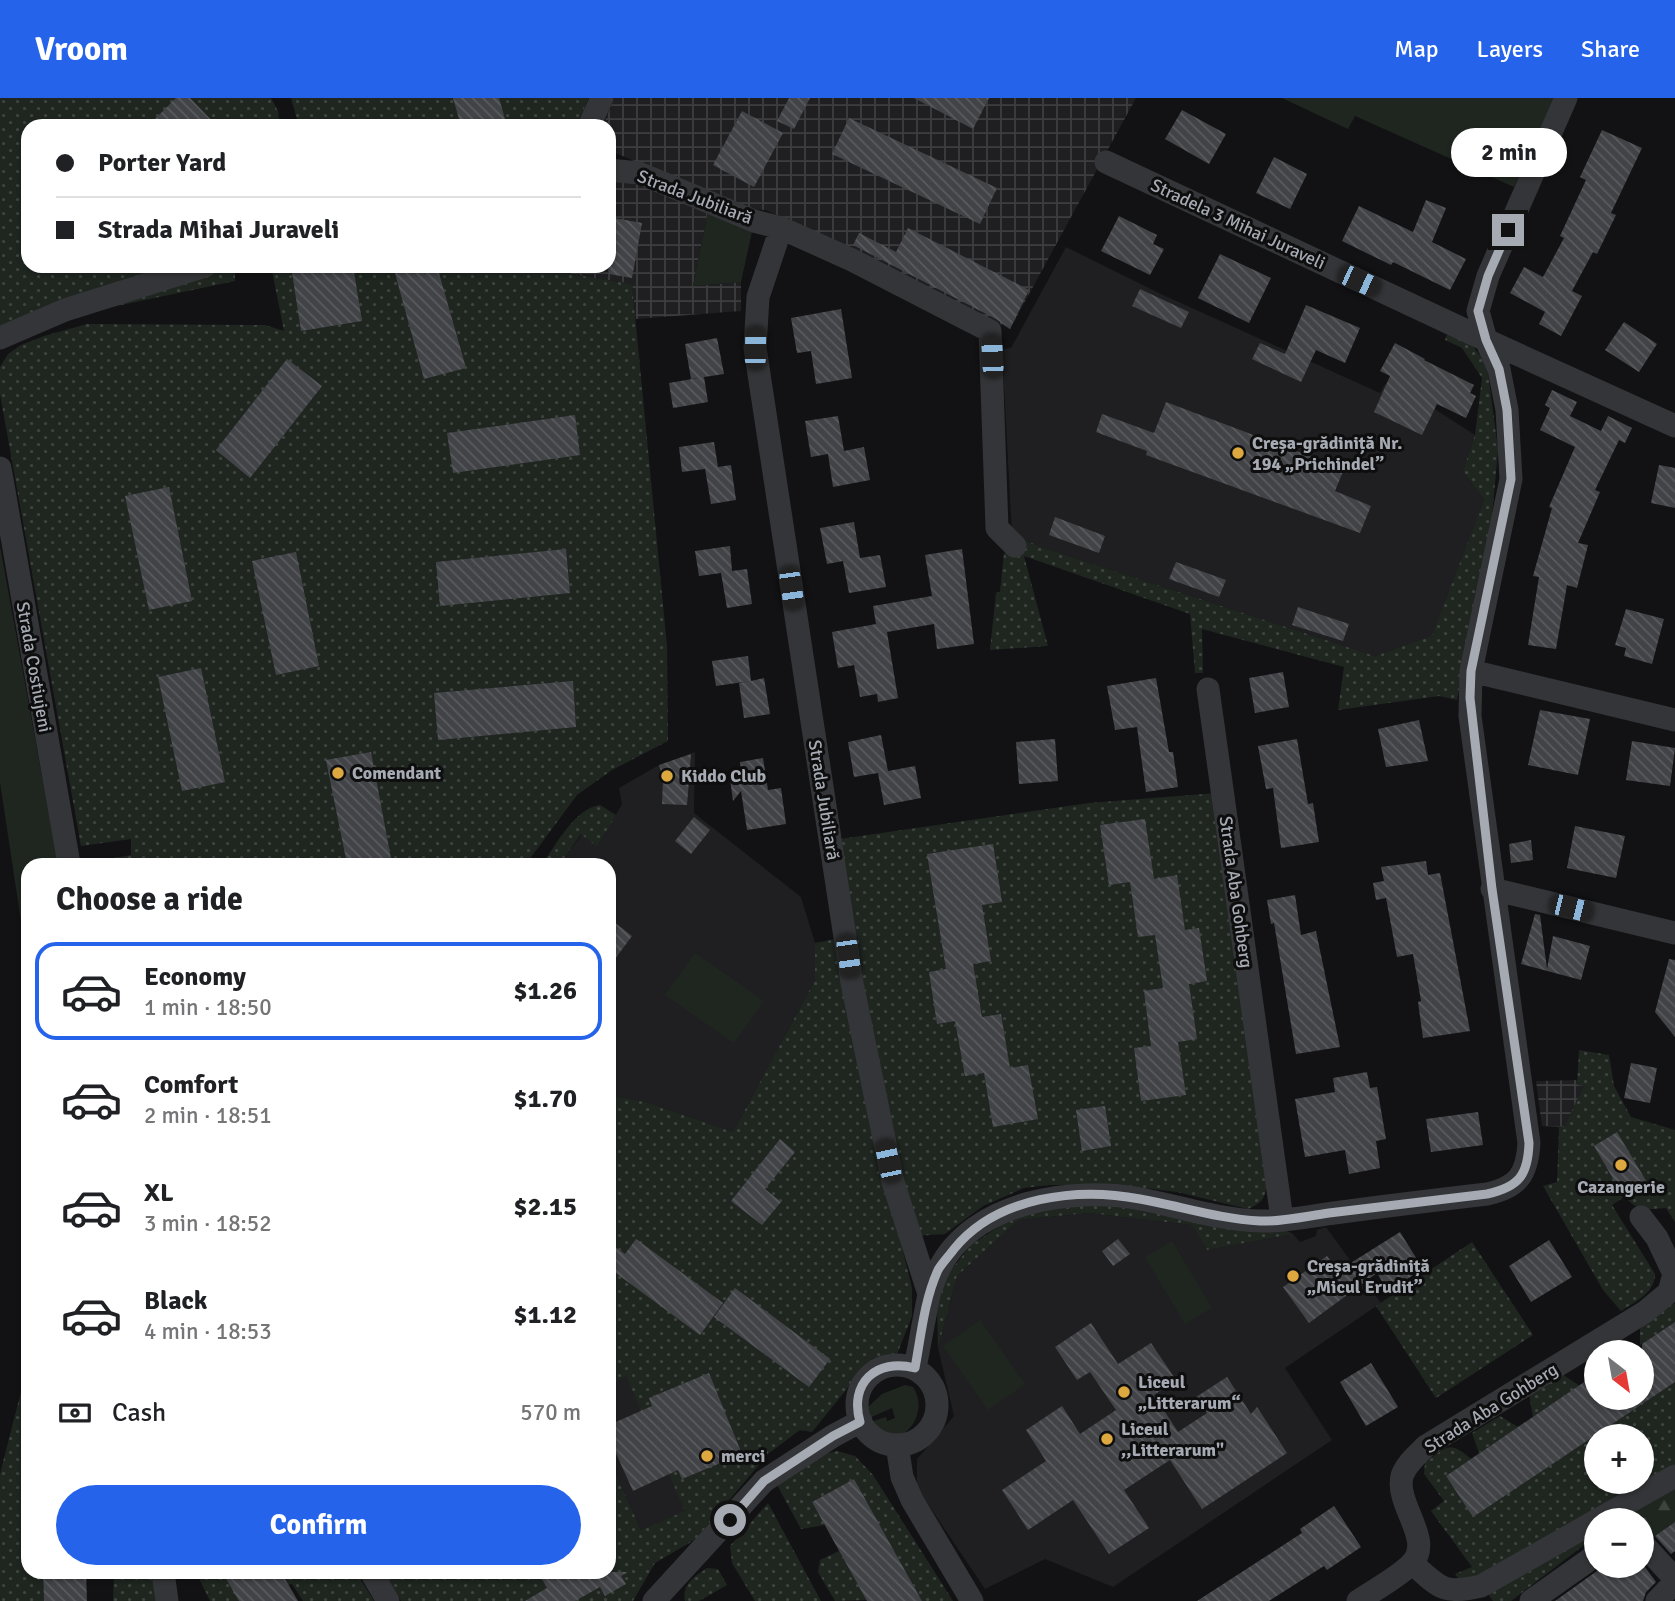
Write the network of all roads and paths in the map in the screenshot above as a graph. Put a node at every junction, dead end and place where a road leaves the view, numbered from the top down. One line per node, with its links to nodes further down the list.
1 (602, 98): 3 (street)
2 (1566, 98): 9 (street)
3 (592, 119)
4 (1107, 162): 9 (street, Stradela 3 Mihai Juraveli)
5 (616, 171): 6 (street, Strada Jubiliară)
6 (781, 228): 12 (street, Strada Jubiliară); 21 (street, Strada Jubiliară)
7 (183, 273): 8 (street)
8 (0, 338)
9 (1486, 340): 10 (street, Stradela 3 Mihai Juraveli); 13 (street)
10 (1675, 426)
11 (0, 468): 16 (street, Strada Costiujeni)
12 (1014, 546)
13 (1471, 671): 15 (street); 17 (street)
14 (1208, 689): 20 (street, Strada Aba Gohberg)
15 (1675, 720)
16 (68, 858)
17 (1492, 889): 18 (street); 20 (street)
18 (1675, 933)
19 (1641, 1217): 29 (street, Strada Aba Gohberg)
20 (1282, 1219): 21 (street)
21 (929, 1294): 22 (street, Strada Jubiliară)
22 (915, 1368): 23 (street); 24 (street)
23 (860, 1422): 24 (street); 36 (street)
24 (897, 1445): 37 (street)
25 (1675, 1476): 26 (street)
26 (1626, 1508)
27 (1584, 1532): 29 (street)
28 (1654, 1557): 33 (street)
29 (1412, 1563): 38 (street)
30 (1584, 1563): 39 (street)
31 (164, 1579): 34 (street)
32 (375, 1579): 35 (street)
33 (1675, 1581): 40 (street)
34 (166, 1601)
35 (388, 1601)
36 (654, 1601)
37 (972, 1601)
38 (1358, 1601)
39 (1531, 1601)
40 (1657, 1601)

